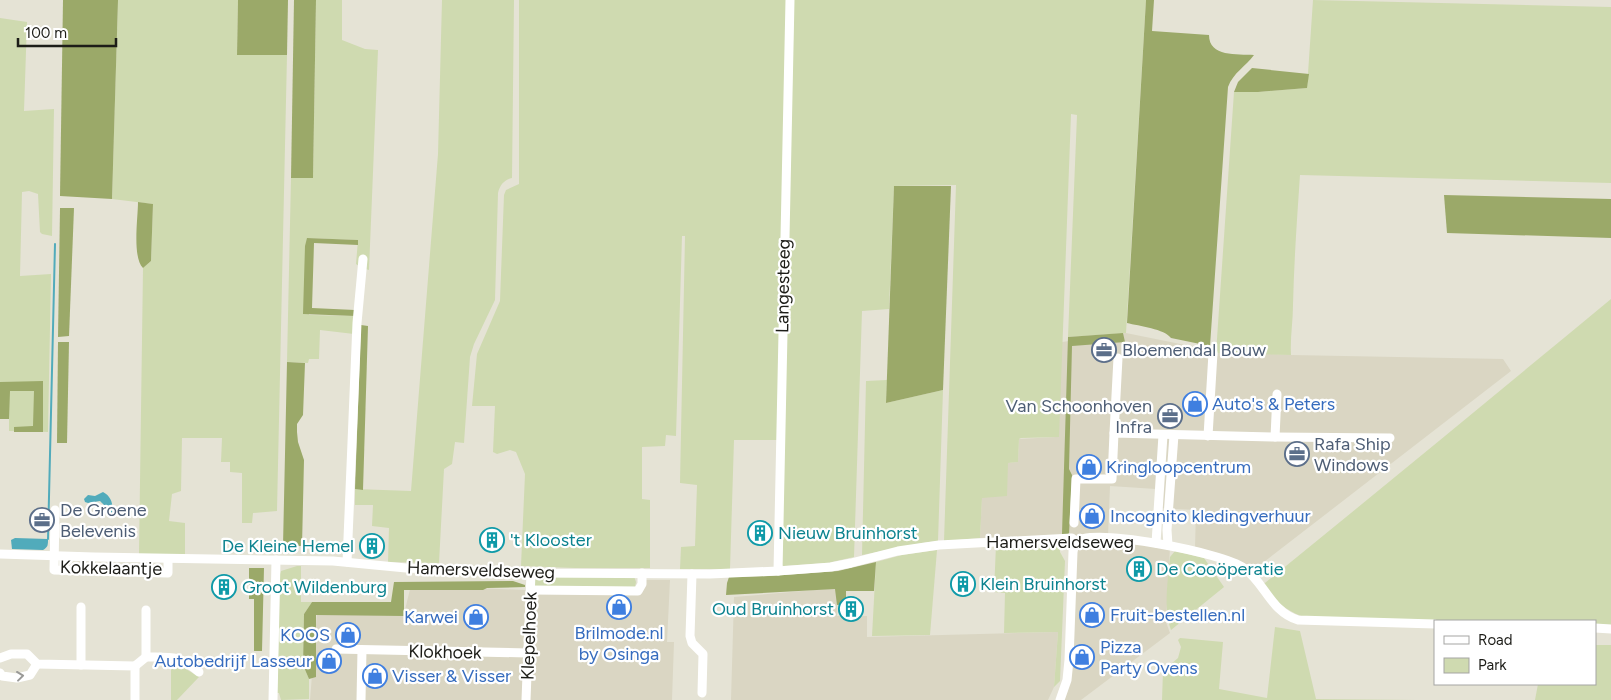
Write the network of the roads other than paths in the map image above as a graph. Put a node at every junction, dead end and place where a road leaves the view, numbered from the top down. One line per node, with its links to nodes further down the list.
1 (790, 0): 22 (street, Langesteeg)
2 (363, 259): 21 (street)
3 (1213, 353): 9 (street)
4 (1118, 358): 6 (street)
5 (1277, 394): 10 (street)
6 (1114, 433): 7 (street); 13 (street)
7 (1163, 435): 8 (street); 15 (street)
8 (1174, 435): 9 (street); 16 (street)
9 (1208, 436): 10 (street)
10 (1275, 437): 11 (street)
11 (1390, 438)
12 (55, 510): 18 (street)
13 (1074, 523)
14 (1075, 542): 15 (street, Hamersveldseweg); 22 (street, Hamersveldseweg); 47 (street)
15 (1156, 543): 16 (street, Hamersveldseweg)
16 (1168, 545): 29 (street, Hamersveldseweg)
17 (0, 554): 18 (street, Hamersveldseweg)
18 (54, 556): 19 (street, Hamersveldseweg); 19 (street, Kokkelaantje)
19 (168, 559): 20 (street, Hamersveldseweg)
20 (276, 560): 21 (street, Hamersveldseweg); 44 (street)
21 (347, 562): 23 (street, Hamersveldseweg)
22 (778, 571): 25 (street, Hamersveldseweg)
23 (531, 573): 24 (street, Hamersveldseweg); 26 (street, Klepelhoek)
24 (642, 573): 25 (street, Hamersveldseweg); 26 (street)
25 (692, 574): 42 (street)
26 (531, 590): 34 (street, Klepelhoek)
27 (81, 607): 38 (street)
28 (146, 610): 35 (street)
29 (1434, 624)
30 (1596, 628): 31 (street)
31 (1611, 629)
32 (336, 649): 33 (street, Klokhoek)
33 (362, 650): 34 (street, Klokhoek); 45 (street)
34 (528, 653): 46 (street, Klepelhoek)
35 (146, 657): 39 (street); 40 (street)
36 (0, 658): 37 (street)
37 (37, 664): 38 (street); 41 (street, one-way to 37)
38 (81, 665): 39 (street)
39 (135, 666): 43 (street)
40 (200, 672)
41 (0, 673)
42 (702, 693)
43 (135, 700)
44 (274, 700)
45 (361, 700)
46 (526, 700)
47 (1060, 700)

